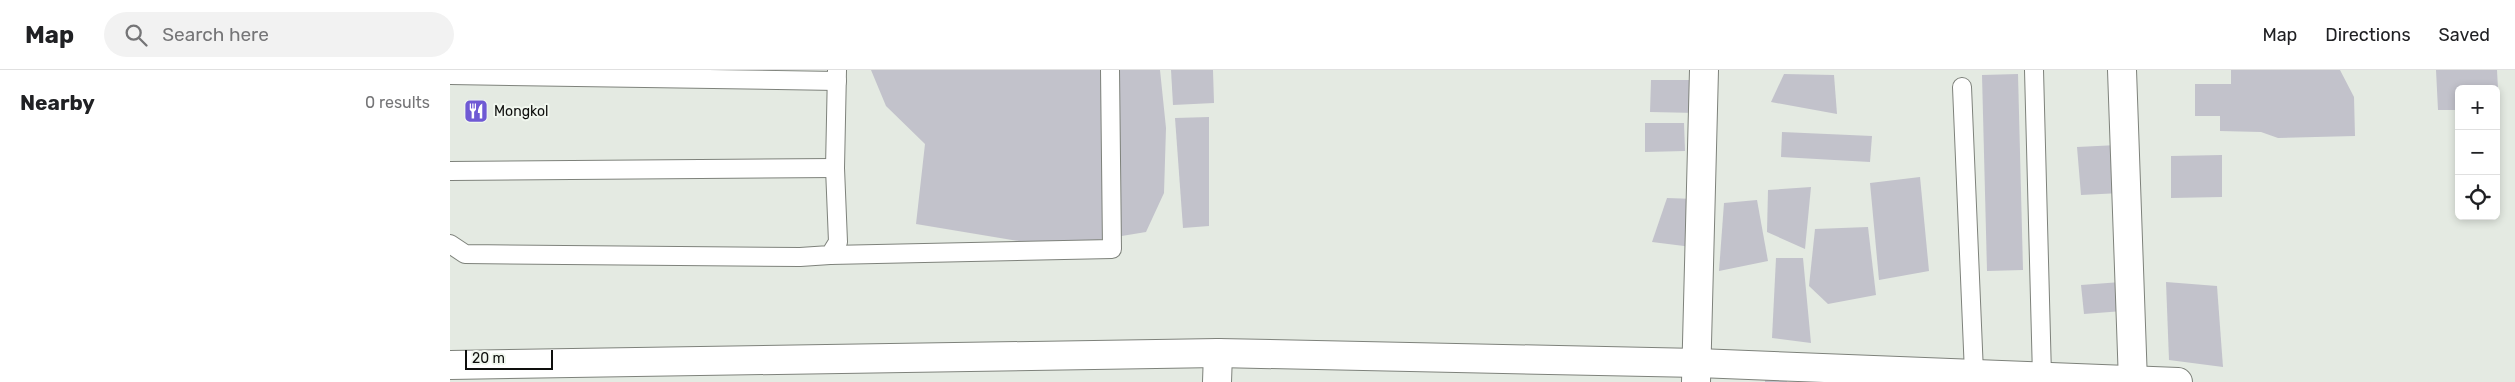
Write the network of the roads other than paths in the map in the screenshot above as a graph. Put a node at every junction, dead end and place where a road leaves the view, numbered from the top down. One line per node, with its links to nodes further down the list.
1 (1110, 70): 11 (lane)
2 (1704, 70): 14 (street)
3 (2034, 70): 16 (lane)
4 (2122, 70): 17 (street)
5 (837, 75): 6 (lane); 8 (lane)
6 (450, 76)
7 (1962, 87): 15 (lane)
8 (835, 168): 9 (lane); 11 (lane)
9 (450, 170)
10 (450, 244): 11 (lane)
11 (830, 255)
12 (1218, 353): 13 (street); 14 (street); 18 (street)
13 (450, 366)
14 (1697, 372): 15 (street)
15 (1974, 374): 16 (street)
16 (2042, 376): 17 (street)
17 (2133, 381): 19 (street)
18 (1217, 382)
19 (2178, 382)

